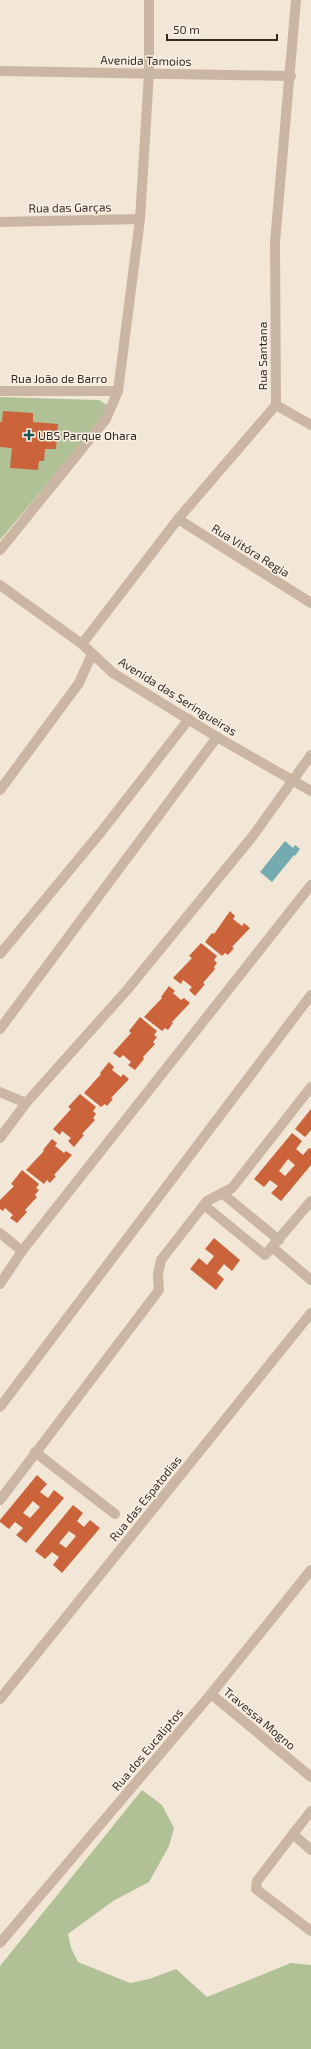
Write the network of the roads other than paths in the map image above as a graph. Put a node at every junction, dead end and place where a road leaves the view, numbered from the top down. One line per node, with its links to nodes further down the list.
1 (148, 0): 4 (street)
2 (296, 0): 5 (street, Rua Santana)
3 (0, 71): 4 (street, Avenida Tamoios)
4 (149, 73): 5 (street, Avenida Tamoios); 6 (street)
5 (291, 76): 10 (street, Rua Santana)
6 (140, 219): 7 (street, Rua das Garças); 9 (street)
7 (0, 222)
8 (0, 391): 9 (street, Rua João de Barro)
9 (118, 391): 13 (street)
10 (276, 405): 11 (street); 12 (street, Rua Santana)
11 (311, 425)
12 (178, 519): 15 (street, Rua Vitóra Regia); 16 (street, Rua Santana)
13 (0, 550)
14 (0, 585): 16 (street, Avenida das Seringueiras)
15 (311, 603)
16 (82, 644): 17 (street, Avenida das Seringueiras)
17 (92, 654): 18 (street, Avenida das Seringueiras); 22 (street)
18 (188, 719): 19 (street, Avenida das Seringueiras); 25 (street)
19 (217, 737): 21 (street, Avenida das Seringueiras); 27 (street)
20 (311, 755): 21 (street)
21 (293, 780): 23 (street, Avenida das Seringueiras); 30 (street)
22 (0, 790)
23 (311, 791)
24 (311, 885): 37 (street)
25 (0, 954)
26 (311, 995): 41 (street)
27 (0, 1029)
28 (311, 1087): 32 (street)
29 (0, 1092): 30 (street)
30 (26, 1103): 31 (street)
31 (0, 1138)
32 (223, 1194): 34 (street); 36 (street)
33 (311, 1201): 36 (street)
34 (204, 1205): 36 (street); 42 (street)
35 (0, 1233): 37 (street)
36 (272, 1248): 39 (street)
37 (22, 1252): 38 (street)
38 (1, 1279)
39 (311, 1280)
40 (311, 1313): 47 (street, Rua das Espatodias)
41 (0, 1407)
42 (35, 1452): 43 (street); 44 (street)
43 (0, 1500)
44 (115, 1514)
45 (311, 1570): 46 (street, Rua dos Eucaliptos)
46 (211, 1694): 48 (street, Travessa Mogno); 53 (street, Rua dos Eucaliptos)
47 (0, 1699)
48 (311, 1777)
49 (311, 1811): 50 (street)
50 (293, 1834): 51 (street); 52 (street)
51 (311, 1850)
52 (311, 1930)
53 (0, 1943)

